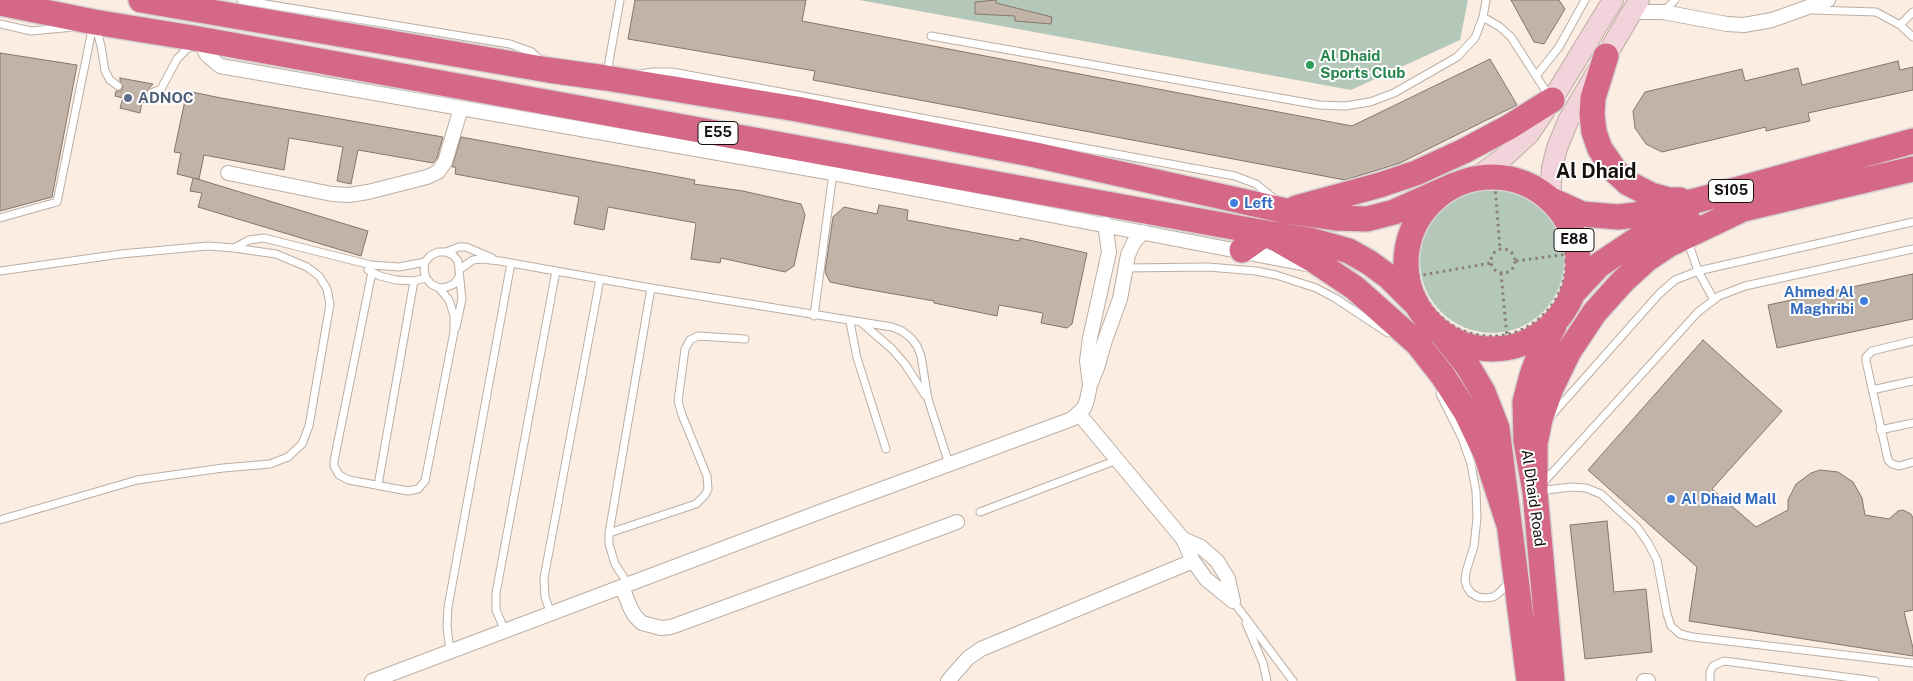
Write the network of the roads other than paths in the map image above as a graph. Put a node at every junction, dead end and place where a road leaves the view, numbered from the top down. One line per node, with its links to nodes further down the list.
1 (141, 0): 23 (highway, E55)
2 (241, 0): 9 (lane)
3 (620, 0): 25 (lane)
4 (1486, 0): 15 (lane)
5 (1585, 0): 24 (lane)
6 (1613, 0): 28 (street)
7 (1675, 0): 13 (lane)
8 (1828, 0): 12 (street)
9 (259, 2): 23 (lane)
10 (0, 3): 16 (highway, E55)
11 (1636, 6): 13 (street); 22 (street)
12 (1805, 10): 13 (street); 18 (lane)
13 (1663, 12)
14 (1913, 12): 18 (lane)
15 (1483, 18): 19 (lane); 24 (lane)
16 (94, 22): 17 (lane); 21 (highway, E55); 26 (lane); 39 (lane)
17 (0, 24)
18 (1900, 24): 20 (lane)
19 (931, 36)
20 (1913, 37)
21 (199, 39): 27 (lane); 29 (street); 43 (highway, E55)
22 (1606, 56): 35 (street); 36 (highway)
23 (548, 70): 25 (highway, E55)
24 (1536, 76): 28 (lane)
25 (606, 78): 38 (highway, E55)
26 (118, 86)
27 (151, 94)
28 (1552, 100): 34 (street); 38 (highway)
29 (460, 108): 32 (street); 33 (street)
30 (1913, 141): 36 (highway, S105)
31 (1913, 169): 37 (highway, S105)
32 (228, 173)
33 (832, 173): 41 (street); 70 (lane)
34 (1479, 182): 35 (highway, E88); 38 (highway, E55); 69 (highway, E88)
35 (1550, 200): 36 (highway, S105); 67 (highway, E88)
36 (1695, 201)
37 (1741, 210): 44 (highway); 67 (highway, S105)
38 (1286, 211)
39 (0, 218)
40 (1913, 222): 59 (lane)
41 (1104, 224): 42 (street); 53 (street)
42 (1143, 232): 47 (street); 54 (street)
43 (1266, 233): 47 (highway); 55 (highway); 69 (highway, E55)
44 (1686, 237): 59 (lane); 87 (highway)
45 (234, 248): 50 (lane); 57 (lane); 95 (lane)
46 (1913, 249): 68 (lane)
47 (1242, 250): 55 (street)
48 (446, 252): 49 (lane); 51 (lane); 56 (lane)
49 (500, 261): 52 (lane); 56 (lane)
50 (358, 262): 51 (lane); 60 (lane)
51 (425, 262): 62 (lane)
52 (512, 263): 58 (lane); 106 (lane)
53 (1107, 266): 54 (street); 80 (street)
54 (1124, 268): 76 (lane); 80 (street)
55 (1325, 268): 97 (highway)
56 (460, 269): 61 (lane)
57 (0, 271)
58 (556, 271): 63 (lane); 105 (lane)
59 (1698, 271): 68 (lane); 87 (lane)
60 (372, 272): 64 (lane); 92 (lane)
61 (459, 277): 65 (lane); 74 (lane)
62 (426, 278): 64 (lane); 65 (lane)
63 (600, 279): 66 (lane); 104 (lane)
64 (414, 281): 92 (lane)
65 (439, 288): 74 (lane)
66 (651, 288): 70 (lane); 98 (lane)
67 (1572, 294): 71 (highway, E88)
68 (1714, 300): 93 (lane)
69 (1416, 305): 75 (highway, E88)
70 (814, 316): 72 (lane)
71 (1556, 320): 75 (highway, E88); 93 (highway, Al Dhaid Road / E88)
72 (850, 322): 73 (lane); 88 (lane)
73 (862, 323): 83 (lane); 83 (lane)
74 (454, 332): 92 (lane)
75 (1444, 336): 97 (highway, Al Dhaid Road / E88)
76 (1394, 338)
77 (745, 339): 98 (lane)
78 (1913, 341): 82 (lane)
79 (1913, 381): 82 (lane)
80 (1090, 385): 84 (street)
81 (1436, 388): 101 (lane)
82 (1872, 390): 86 (lane)
83 (928, 399): 91 (lane)
84 (1079, 414): 89 (street); 91 (street)
85 (1913, 423): 86 (lane)
86 (1880, 430): 90 (lane)
87 (1538, 431): 93 (highway)
88 (886, 449)
89 (1117, 460): 94 (lane); 99 (street)
90 (1913, 462)
91 (949, 464): 102 (street)
92 (378, 485)
93 (1535, 492): 107 (lane); 113 (highway, Al Dhaid Road / E88)
94 (980, 512)
95 (0, 520)
96 (956, 522): 102 (street)
97 (1508, 522): 101 (highway, Al Dhaid Road / E88)
98 (609, 533): 102 (lane)
99 (1182, 539): 100 (street); 103 (street)
100 (1193, 561): 103 (street); 109 (street)
101 (1514, 576): 112 (highway, Al Dhaid Road / E88)
102 (625, 586): 104 (street)
103 (1235, 603): 110 (lane); 111 (lane)
104 (551, 614): 105 (street)
105 (505, 631): 106 (street)
106 (450, 652): 108 (street)
107 (1913, 663)
108 (372, 681)
109 (948, 681)
110 (1267, 681)
111 (1293, 681)
112 (1529, 681)
113 (1552, 681)
114 (1710, 681): 115 (lane)
115 (1875, 681)

